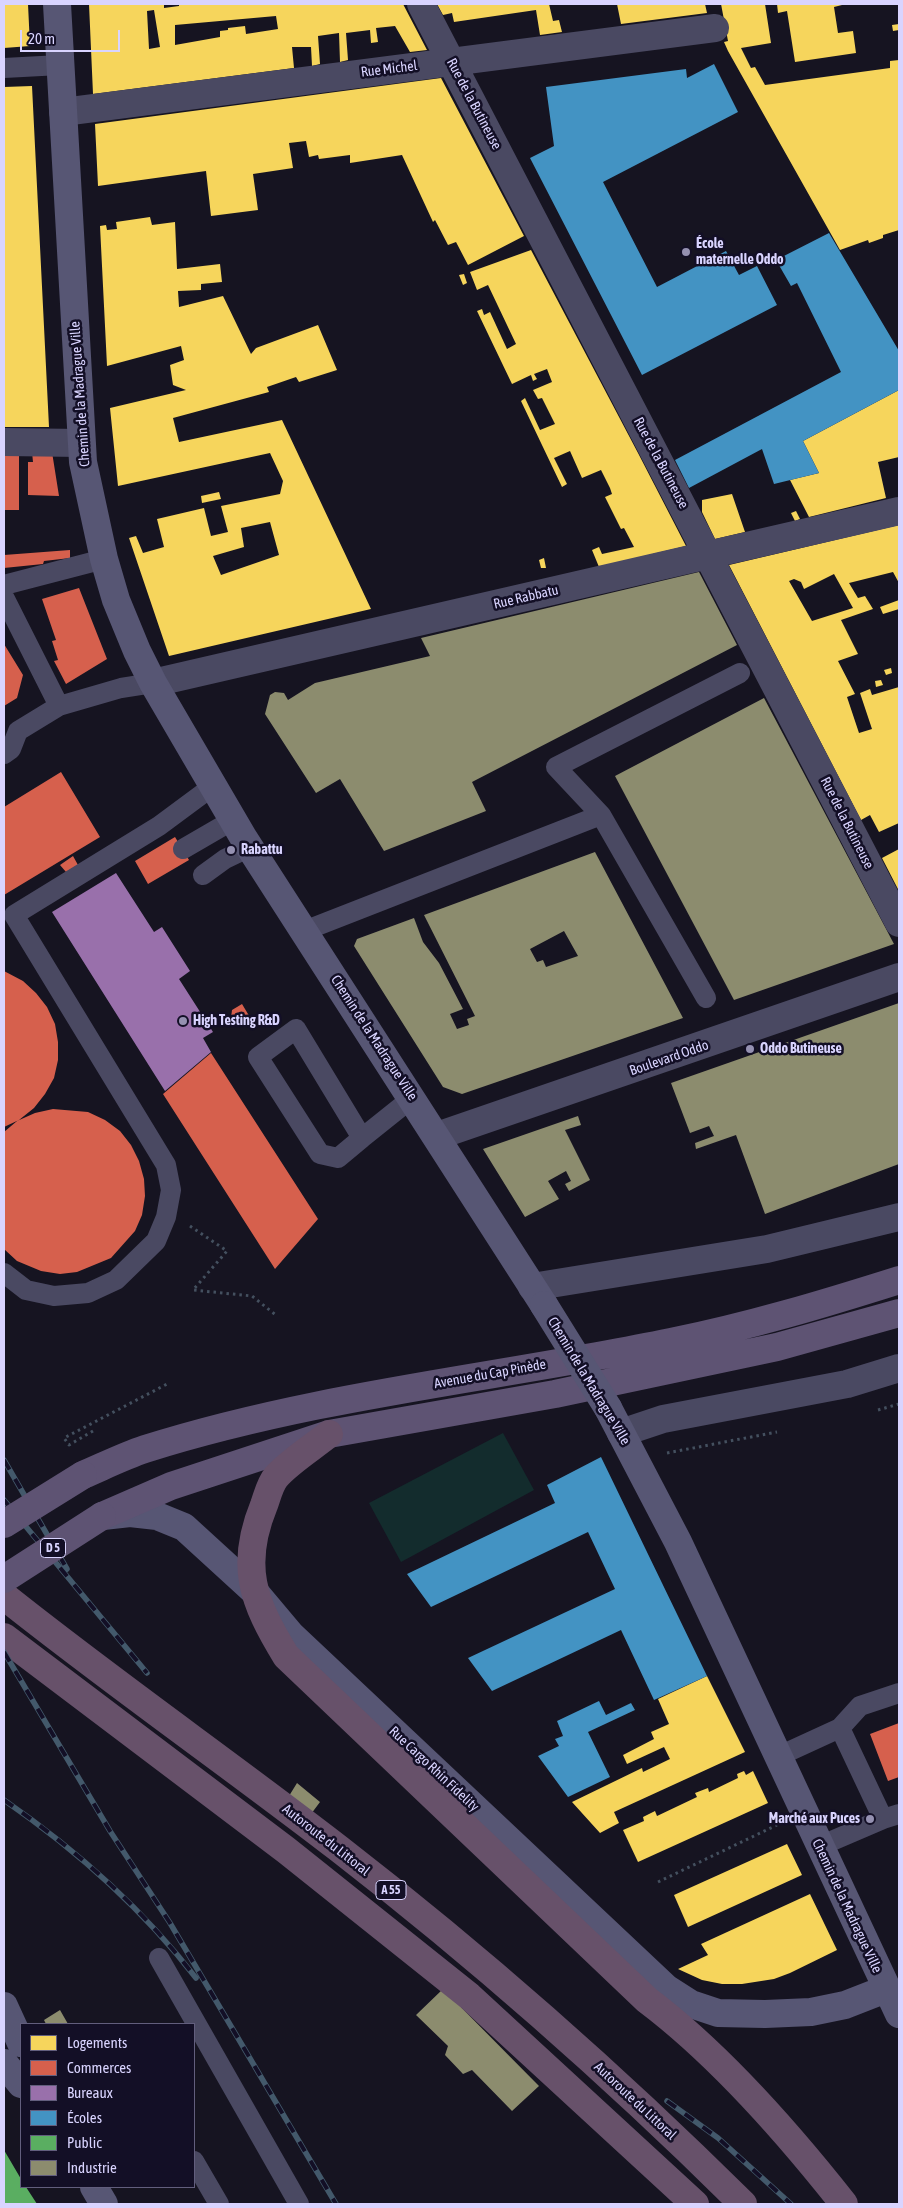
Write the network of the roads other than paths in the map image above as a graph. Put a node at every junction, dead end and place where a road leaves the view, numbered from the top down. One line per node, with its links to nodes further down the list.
1 (57, 4): 5 (street, Chemin de la Madrague Ville)
2 (421, 4): 4 (street, Rue de la Butineuse)
3 (715, 28): 4 (street, Rue Michel)
4 (451, 61): 7 (street, Rue Michel); 11 (street, Rue de la Butineuse)
5 (60, 65): 6 (lane); 7 (street, Chemin de la Madrague Ville)
6 (4, 68)
7 (63, 112): 9 (street, Chemin de la Madrague Ville)
8 (4, 442): 9 (street)
9 (82, 443): 12 (street, Chemin de la Madrague Ville)
10 (899, 511): 11 (street, Rue Rabbatu)
11 (709, 555): 16 (street, Rue Rabbatu); 26 (street, Rue de la Butineuse)
12 (104, 559): 13 (lane); 16 (street, Chemin de la Madrague Ville)
13 (4, 585)
14 (4, 597): 17 (lane)
15 (740, 673): 20 (lane)
16 (153, 683): 17 (lane); 19 (street, Chemin de la Madrague Ville)
17 (59, 706): 18 (lane)
18 (4, 754)
19 (214, 786): 21 (street, Chemin de la Madrague Ville); 25 (lane)
20 (601, 815): 27 (lane); 29 (lane)
21 (233, 820): 22 (street, Chemin de la Madrague Ville); 23 (lane)
22 (250, 847): 24 (lane); 27 (street, Chemin de la Madrague Ville)
23 (183, 849)
24 (203, 874)
25 (9, 918): 34 (lane)
26 (899, 923)
27 (304, 931): 30 (street, Chemin de la Madrague Ville)
28 (899, 977): 31 (street, Boulevard Oddo)
29 (706, 998)
30 (412, 1098): 31 (street, Chemin de la Madrague Ville); 32 (lane)
31 (438, 1136): 36 (street, Chemin de la Madrague Ville)
32 (362, 1138): 32 (lane)
33 (899, 1217): 36 (street)
34 (4, 1273)
35 (899, 1280): 42 (main road, Avenue du Cap Pinède, bridge)
36 (538, 1296): 39 (street, Chemin de la Madrague Ville, bridge)
37 (899, 1313): 40 (main road)
38 (899, 1368): 39 (street)
39 (621, 1433): 49 (street, Chemin de la Madrague Ville)
40 (329, 1434): 41 (main road); 44 (highway)
41 (102, 1516): 43 (main road, Rue Cargo Rhin Fidelity / D 5, bridge); 44 (street, Rue Cargo Rhin Fidelity / D 5)
42 (4, 1524)
43 (4, 1579)
44 (254, 1591): 53 (street, Rue Cargo Rhin Fidelity / D 5); 66 (highway)
45 (4, 1596): 65 (highway, Autoroute du Littoral / A 55)
46 (4, 1638): 64 (highway, A 55)
47 (899, 1693): 48 (lane)
48 (840, 1728): 49 (lane); 50 (lane)
49 (778, 1756): 51 (street, Chemin de la Madrague Ville)
50 (891, 1817): 51 (lane)
51 (820, 1846): 53 (street, Chemin de la Madrague Ville)
52 (159, 1958): 63 (lane)
53 (886, 1989): 55 (street, Chemin de la Madrague Ville)
54 (4, 2006): 56 (street)
55 (899, 2014)
56 (20, 2041)
57 (4, 2063): 58 (street)
58 (20, 2083)
59 (195, 2163): 62 (lane)
60 (95, 2188): 61 (street)
61 (104, 2204)
62 (219, 2204)
63 (299, 2204)
64 (695, 2204)
65 (743, 2204)
66 (844, 2204)

